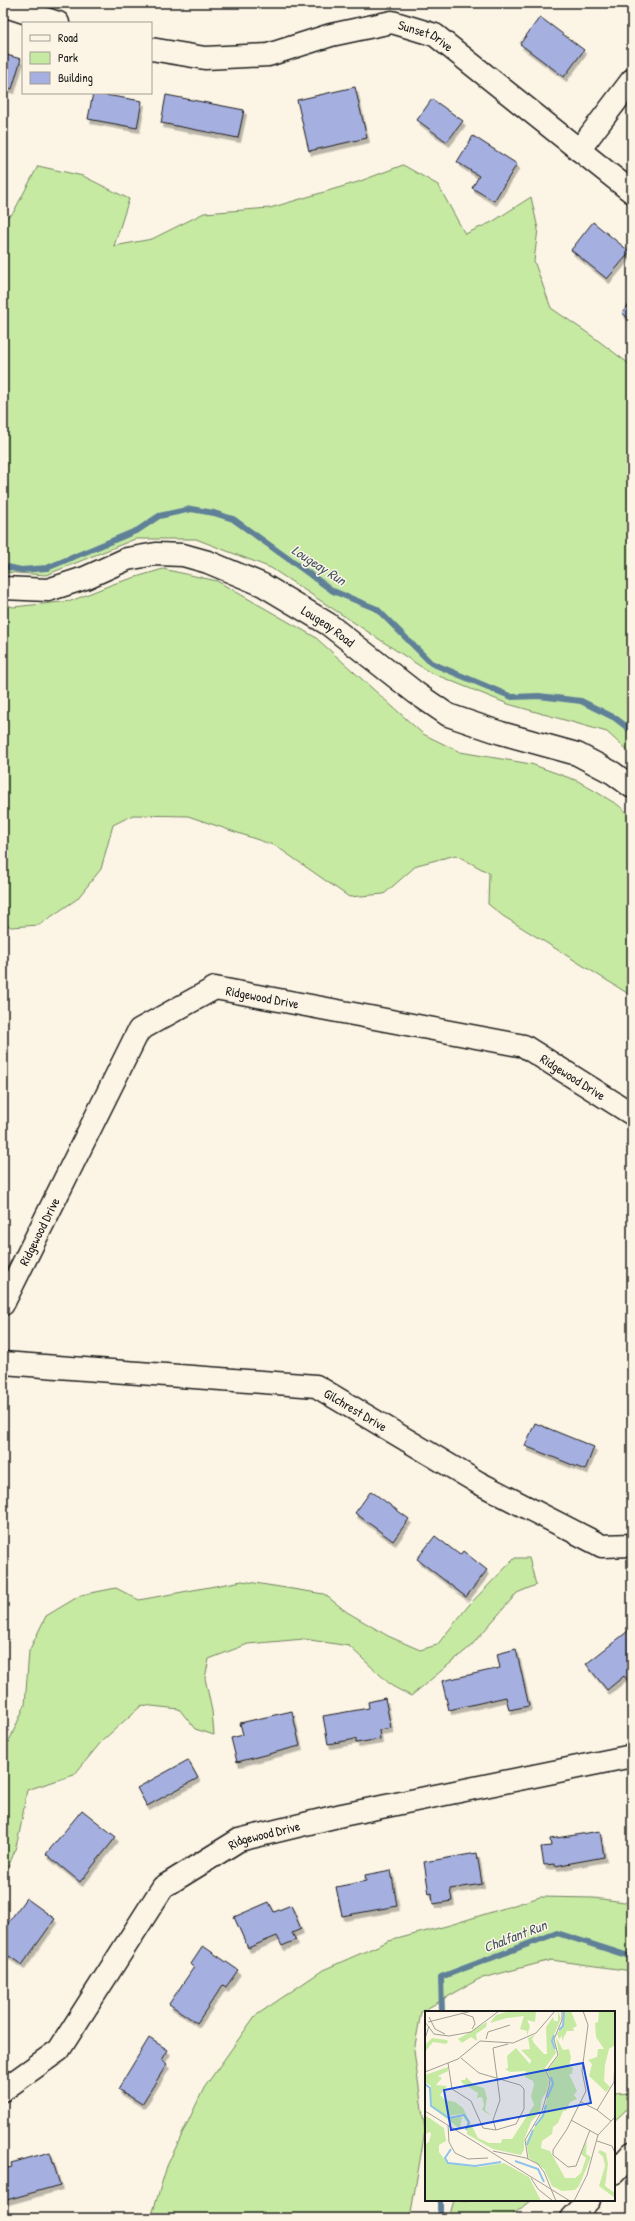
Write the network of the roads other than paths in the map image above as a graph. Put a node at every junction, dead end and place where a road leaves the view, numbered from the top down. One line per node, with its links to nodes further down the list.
1 (3, 5): 2 (main road)
2 (55, 22)
3 (152, 49): 5 (main road, Sunset Drive)
4 (632, 80): 5 (main road)
5 (579, 150): 6 (main road, Sunset Drive)
6 (632, 192)
7 (3, 588): 8 (main road, Lougeay Road)
8 (632, 787)
9 (632, 1114): 10 (main road, Ridgewood Drive)
10 (3, 1304)
11 (3, 1363): 12 (main road, Gilchrest Drive)
12 (632, 1545)
13 (632, 1756): 14 (main road, Ridgewood Drive)
14 (3, 2090)
15 (632, 2153): 16 (main road)
16 (615, 2172)
17 (588, 2201): 18 (main road)
18 (572, 2218)

